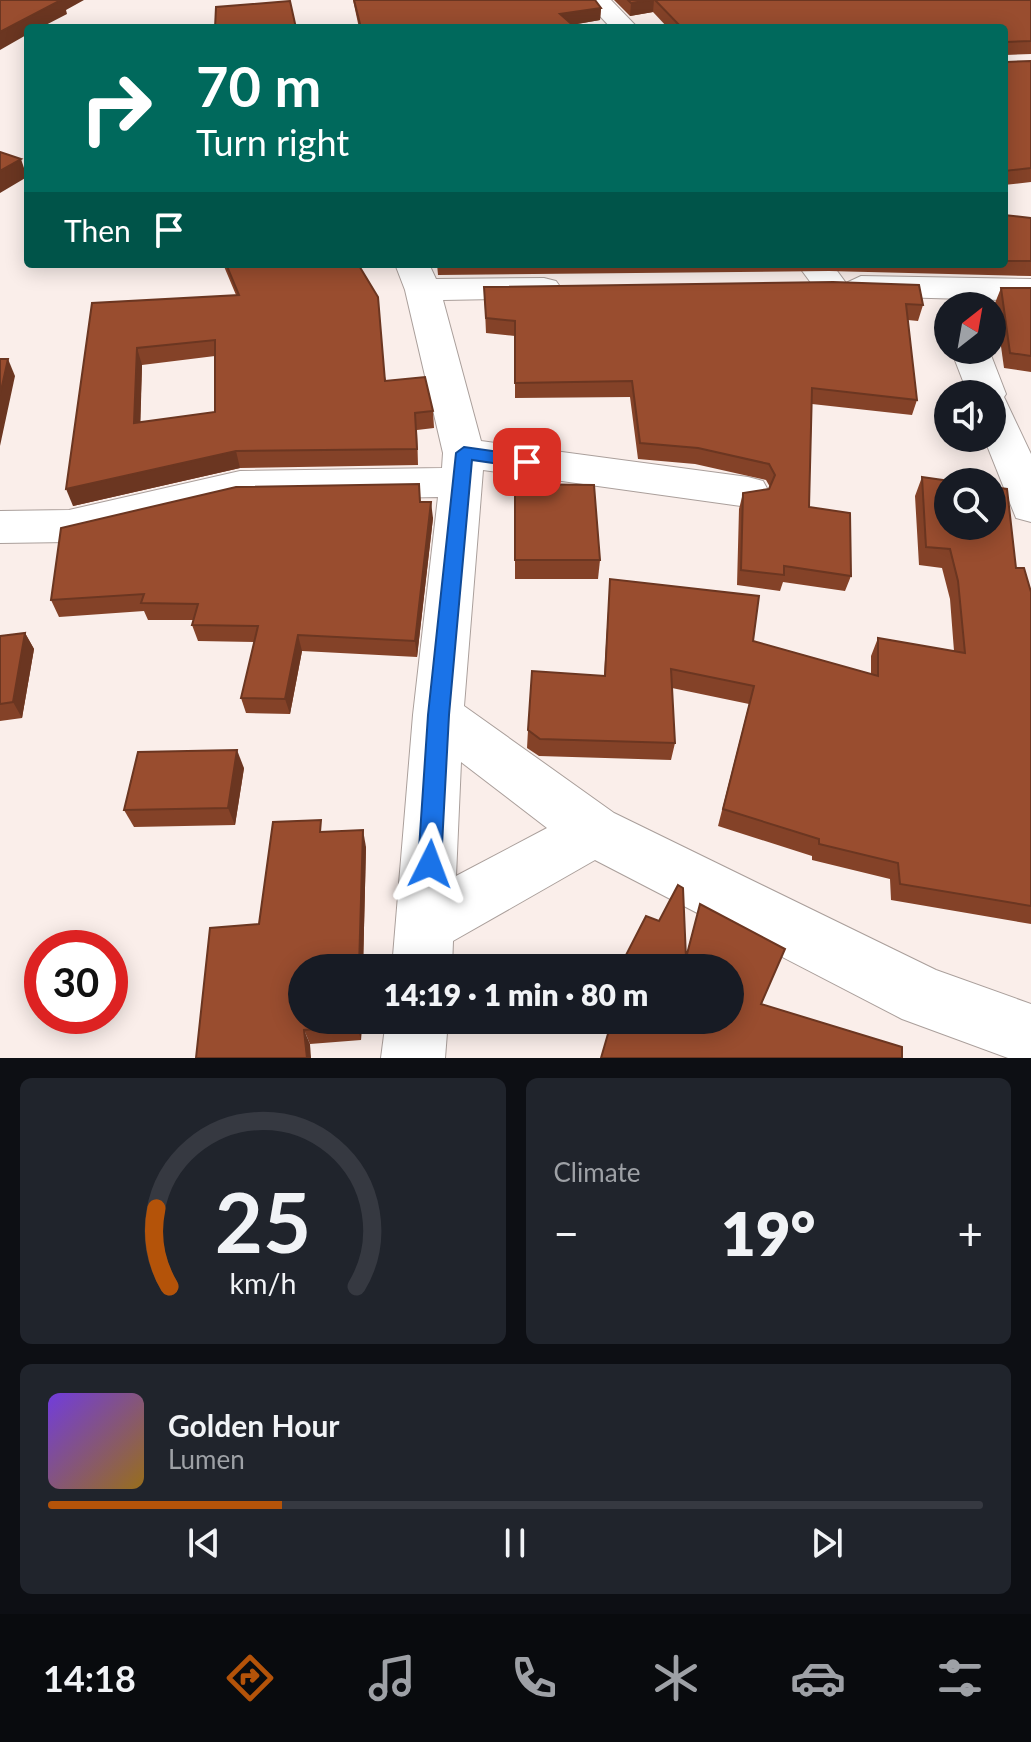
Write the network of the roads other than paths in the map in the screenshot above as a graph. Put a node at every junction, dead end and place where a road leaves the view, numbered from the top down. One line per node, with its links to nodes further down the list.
1 (597, 0): 2 (street)
2 (621, 24)
3 (822, 274): 5 (street); 9 (street)
4 (417, 277): 6 (street); 11 (street)
5 (782, 285)
6 (579, 287)
7 (1031, 290): 8 (street)
8 (1006, 292)
9 (934, 295)
10 (1006, 443): 13 (street)
11 (463, 467): 12 (street); 14 (street); 15 (street)
12 (748, 492)
13 (1031, 507)
14 (0, 527)
15 (438, 715): 16 (street); 17 (street)
16 (594, 831): 17 (street); 19 (street)
17 (424, 946)
18 (416, 1034): 20 (street)
19 (1031, 1035)
20 (413, 1058)

